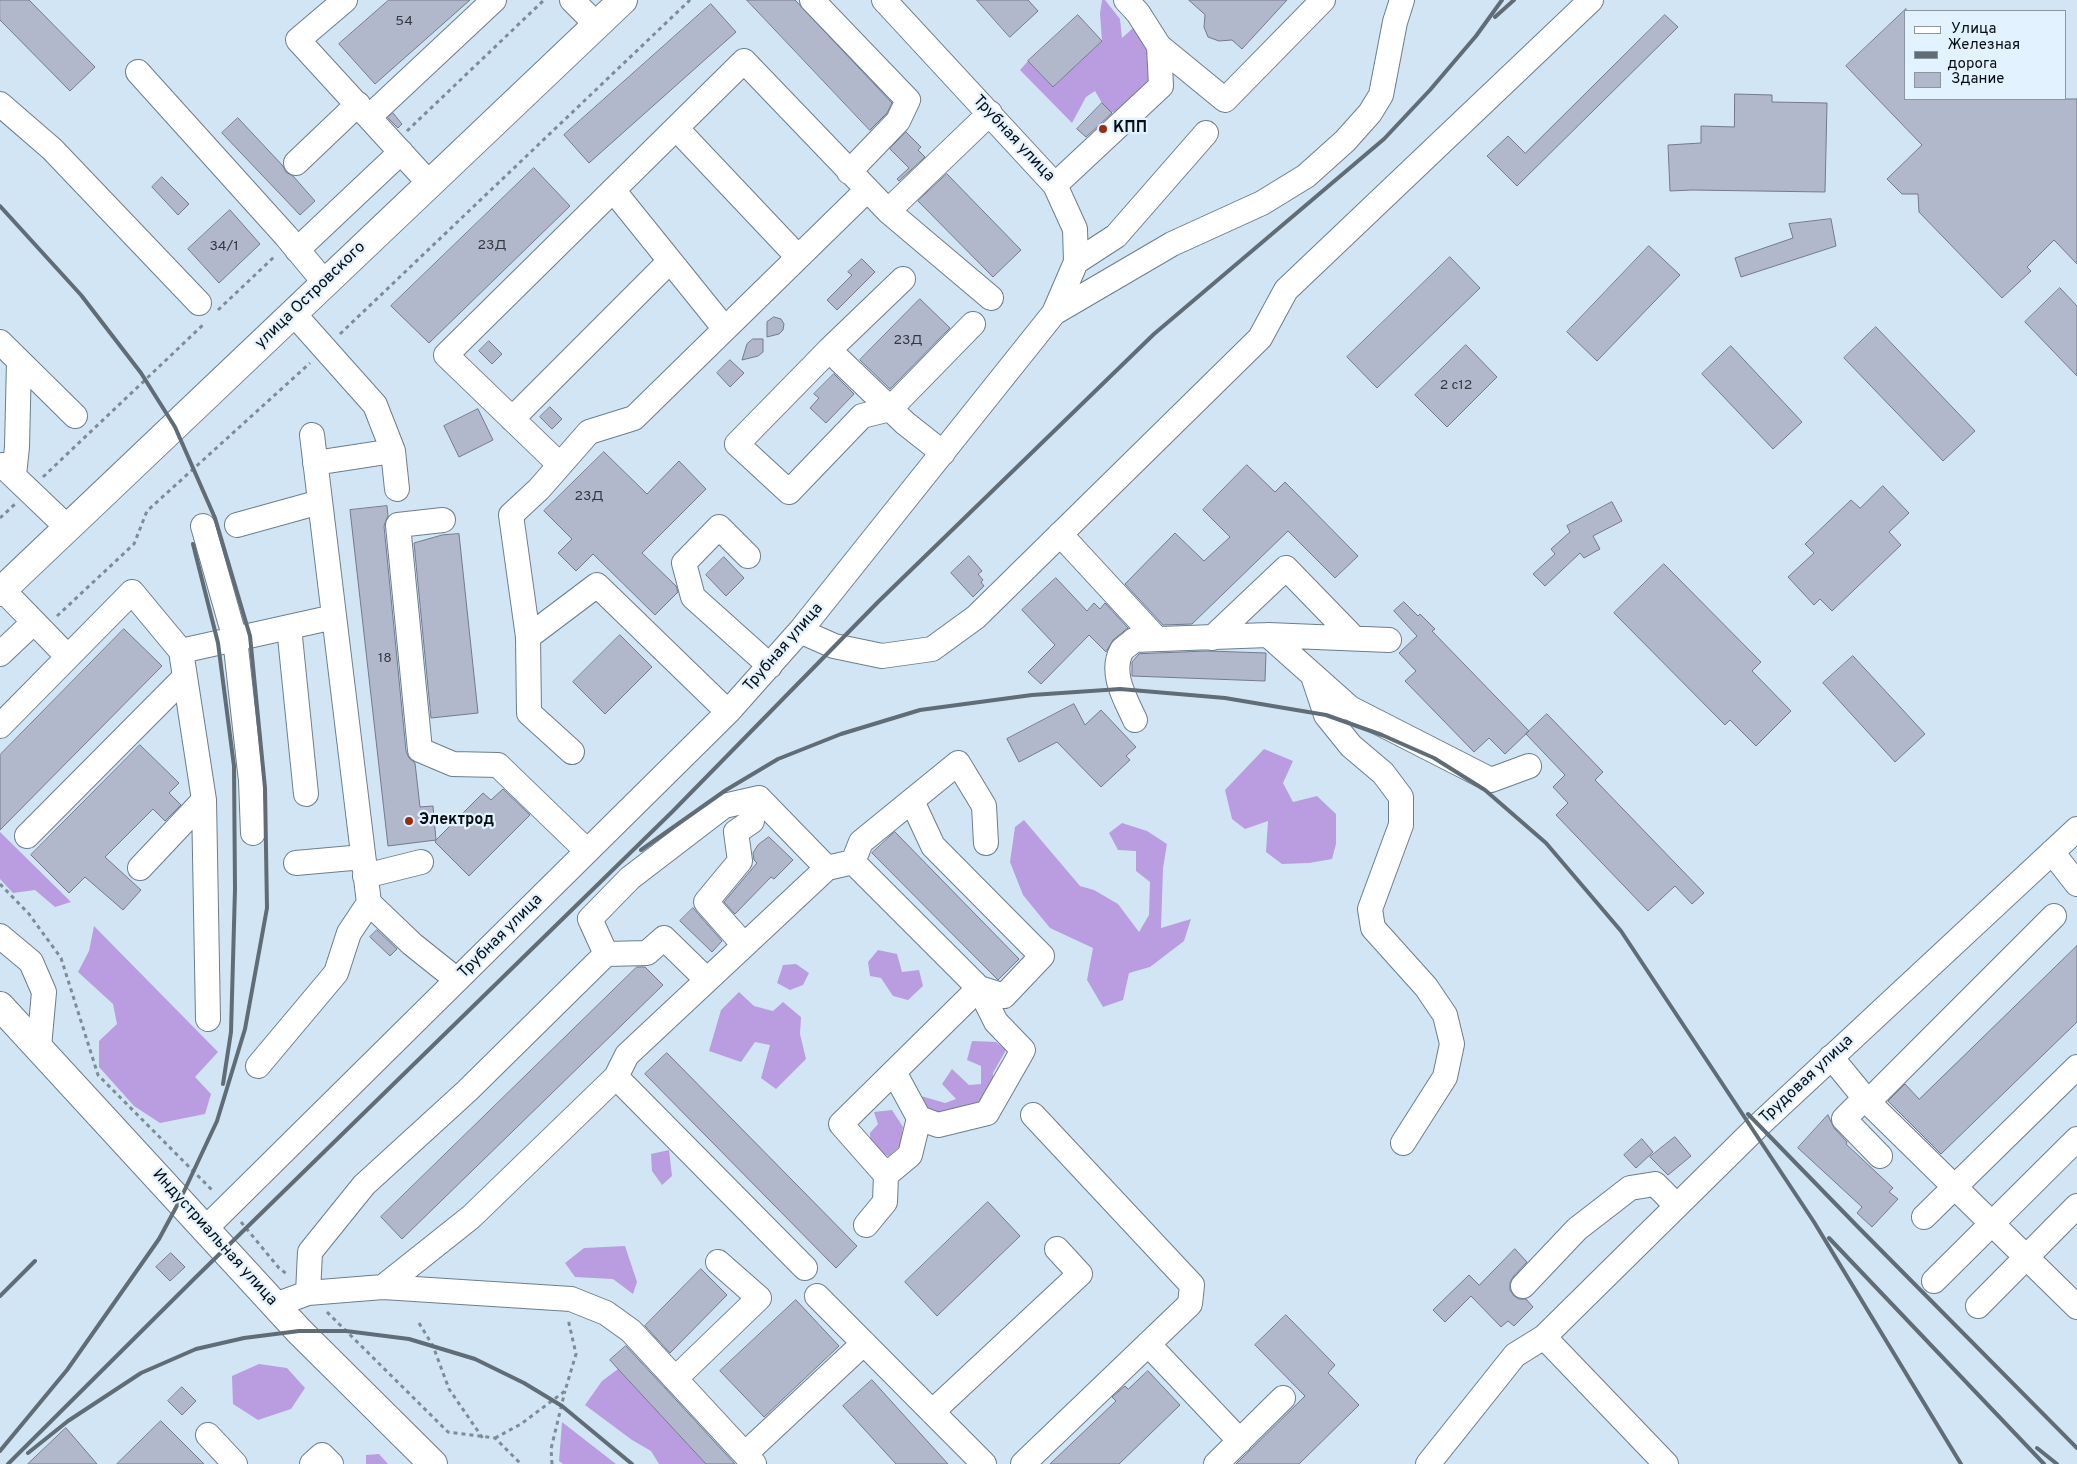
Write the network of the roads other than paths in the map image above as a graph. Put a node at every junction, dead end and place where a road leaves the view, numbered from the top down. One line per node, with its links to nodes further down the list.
1 (345, 0): 15 (street)
2 (494, 0): 15 (street)
3 (572, 0): 11 (street)
4 (623, 0): 11 (main road, улица Островского)
5 (812, 0): 21 (street)
6 (1126, 0): 12 (street)
7 (1323, 0): 12 (street)
8 (1402, 0): 36 (street)
9 (1591, 0): 57 (street)
10 (889, 2): 16 (street, Трубная улица)
11 (596, 25): 22 (main road, улица Островского)
12 (1159, 46): 23 (street)
13 (138, 72): 27 (street)
14 (0, 104): 34 (street)
15 (364, 111): 19 (street); 20 (street)
16 (990, 113): 23 (street, Трубная улица); 26 (street)
17 (676, 128): 21 (street); 24 (street); 28 (street)
18 (1206, 133): 30 (street)
19 (397, 147): 22 (street); 27 (street)
20 (296, 163)
21 (849, 172): 25 (street)
22 (429, 183): 32 (main road, улица Островского)
23 (1056, 185): 30 (street, Трубная улица)
24 (613, 190): 29 (street); 44 (street)
25 (867, 190): 26 (street); 28 (street)
26 (888, 211): 33 (street)
27 (294, 246): 32 (street)
28 (798, 257): 38 (street)
29 (670, 260): 38 (street); 44 (street)
30 (1076, 262): 36 (street, Трубная улица)
31 (903, 279): 40 (street)
32 (325, 283): 35 (main road, улица Островского)
33 (991, 298)
34 (206, 313)
35 (293, 313): 46 (street); 56 (main road, улица Островского)
36 (1054, 313): 47 (street, Трубная улица)
37 (973, 324): 42 (street)
38 (725, 329): 49 (street)
39 (0, 342): 41 (street)
40 (828, 350): 42 (street); 42 (street)
41 (19, 361): 43 (street); 50 (street)
42 (890, 409): 47 (street)
43 (75, 416)
44 (512, 419): 49 (street)
45 (312, 435): 48 (street)
46 (393, 451): 48 (street); 51 (street)
47 (943, 453): 63 (street, Трубная улица)
48 (315, 463): 52 (street)
49 (560, 465): 65 (street)
50 (14, 476): 56 (street)
51 (397, 489)
52 (320, 502): 54 (street); 60 (street)
53 (443, 520): 90 (street)
54 (238, 525)
55 (202, 526): 69 (street)
56 (68, 528): 59 (main road, улица Островского)
57 (1060, 534): 63 (street); 66 (street)
58 (748, 556): 74 (street)
59 (1, 591): 61 (street)
60 (334, 618): 62 (street); 95 (street)
61 (38, 626): 72 (street); 73 (street)
62 (289, 627): 69 (street); 82 (street)
63 (800, 631): 74 (street, Трубная улица)
64 (1268, 635): 67 (street); 68 (street); 75 (street)
65 (528, 637): 77 (street); 80 (street)
66 (1156, 638): 67 (street); 78 (street)
67 (1212, 638): 68 (street)
68 (1354, 638): 70 (street)
69 (235, 639): 71 (street); 87 (street)
70 (1389, 640)
71 (180, 651): 73 (street); 76 (street)
72 (0, 654)
73 (68, 657): 79 (street)
74 (770, 666): 77 (street, Трубная улица)
75 (1313, 676): 81 (street); 119 (street)
76 (185, 677): 83 (street); 88 (street)
77 (728, 712): 90 (street, Трубная улица)
78 (1135, 720)
79 (0, 726)
80 (572, 752)
81 (1529, 766)
82 (306, 794)
83 (204, 800): 96 (street); 108 (street)
84 (912, 801): 89 (street); 93 (street); 106 (street)
85 (752, 821): 102 (street)
86 (2077, 829): 91 (street, Трудовая улица)
87 (253, 833)
88 (27, 836)
89 (986, 843)
90 (587, 851): 105 (street, Трубная улица)
91 (2052, 852): 98 (street); 110 (street, Трудовая улица)
92 (421, 862): 95 (street)
93 (853, 862): 97 (street); 106 (street)
94 (296, 863): 95 (street)
95 (364, 867): 99 (street)
96 (140, 868)
97 (827, 868): 102 (street); 103 (street)
98 (2077, 884)
99 (368, 903): 105 (street); 111 (street)
100 (2054, 916): 115 (street)
101 (0, 936): 109 (street)
102 (744, 945): 104 (street)
103 (606, 954): 104 (street); 136 (street)
104 (706, 979): 114 (street)
105 (457, 980): 128 (street, Трубная улица)
106 (980, 988): 113 (street); 117 (street)
107 (0, 1006): 109 (main road, Индустриальная улица)
108 (208, 1019)
109 (39, 1048): 128 (main road, Индустриальная улица)
110 (1831, 1057): 115 (street); 123 (street, Трудовая улица)
111 (258, 1066)
112 (2077, 1067): 122 (street)
113 (894, 1072): 117 (street); 121 (street)
114 (616, 1077): 132 (street); 135 (street)
115 (1866, 1100): 120 (street); 122 (street)
116 (1033, 1115): 143 (street)
117 (919, 1118): 121 (street)
118 (2077, 1139): 126 (street)
119 (1403, 1143)
120 (1880, 1156)
121 (886, 1175): 127 (street)
122 (1955, 1186): 125 (street); 126 (street)
123 (1677, 1206): 134 (street); 141 (street, Трудовая улица)
124 (2077, 1206): 130 (street)
125 (1924, 1217)
126 (1992, 1223): 130 (street); 133 (street)
127 (866, 1225)
128 (206, 1228): 138 (main road, Индустриальная улица)
129 (1057, 1249): 146 (street)
130 (2027, 1257): 139 (street); 140 (street)
131 (718, 1262): 144 (street)
132 (805, 1268)
133 (1934, 1281)
134 (1523, 1286)
135 (383, 1287): 136 (street); 144 (street)
136 (308, 1293): 138 (street)
137 (817, 1296): 142 (street)
138 (275, 1305): 153 (main road, Индустриальная улица)
139 (1978, 1306)
140 (2077, 1307)
141 (1544, 1337): 157 (street, Трудовая улица); 158 (street)
142 (864, 1343): 146 (street); 149 (street)
143 (1148, 1344): 148 (street); 155 (street)
144 (676, 1380): 149 (street)
145 (1283, 1398): 148 (street)
146 (932, 1412): 154 (street)
147 (208, 1435): 150 (street)
148 (1240, 1441): 156 (street)
149 (749, 1459)
150 (235, 1464)
151 (312, 1464): 152 (street)
152 (331, 1464)
153 (433, 1464)
154 (984, 1464)
155 (1023, 1464)
156 (1216, 1464)
157 (1428, 1464)
158 (1666, 1464)

